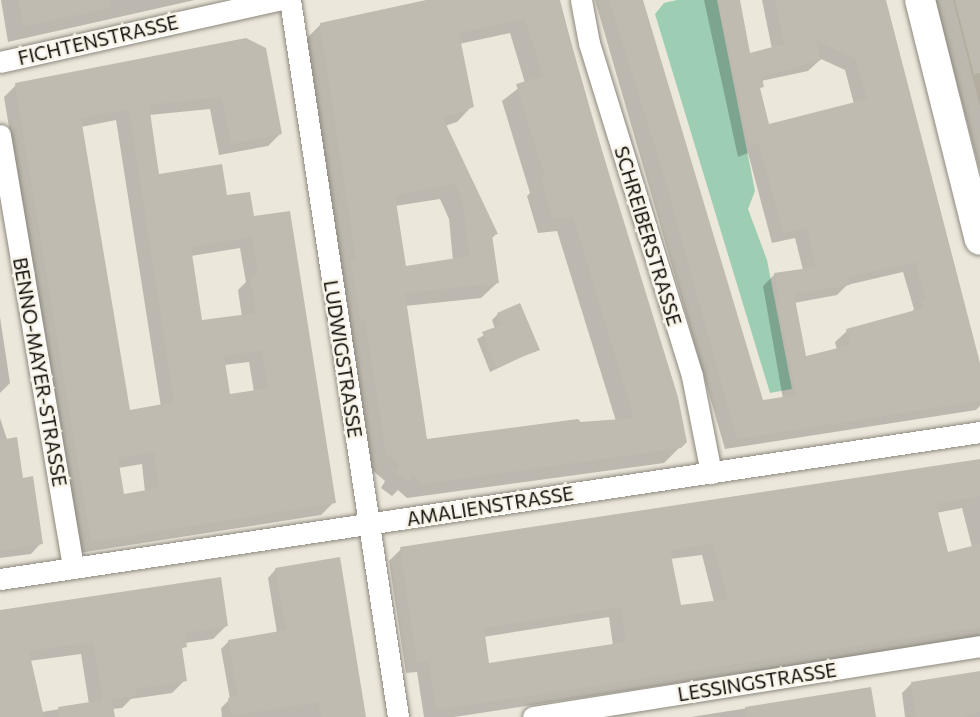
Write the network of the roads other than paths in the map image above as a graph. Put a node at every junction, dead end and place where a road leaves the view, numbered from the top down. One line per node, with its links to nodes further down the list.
1 (278, 0): 5 (street, FICHTENSTRASSE)
2 (290, 0): 11 (street, LUDWIGSTRASSE)
3 (581, 0): 10 (street, SCHREIBERSTRASSE)
4 (920, 0): 7 (main road)
5 (0, 62)
6 (0, 135): 12 (street, BENNO-MAYER-STRASSE)
7 (973, 180): 8 (main road)
8 (980, 240)
9 (980, 432): 10 (street, AMALIENSTRASSE)
10 (711, 473): 11 (street, AMALIENSTRASSE)
11 (369, 525): 12 (street, AMALIENSTRASSE); 15 (street, LUDWIGSTRASSE)
12 (73, 568): 13 (street, AMALIENSTRASSE)
13 (0, 579)
14 (980, 646): 16 (street, LESSINGSTRASSE)
15 (398, 717)
16 (533, 717)

